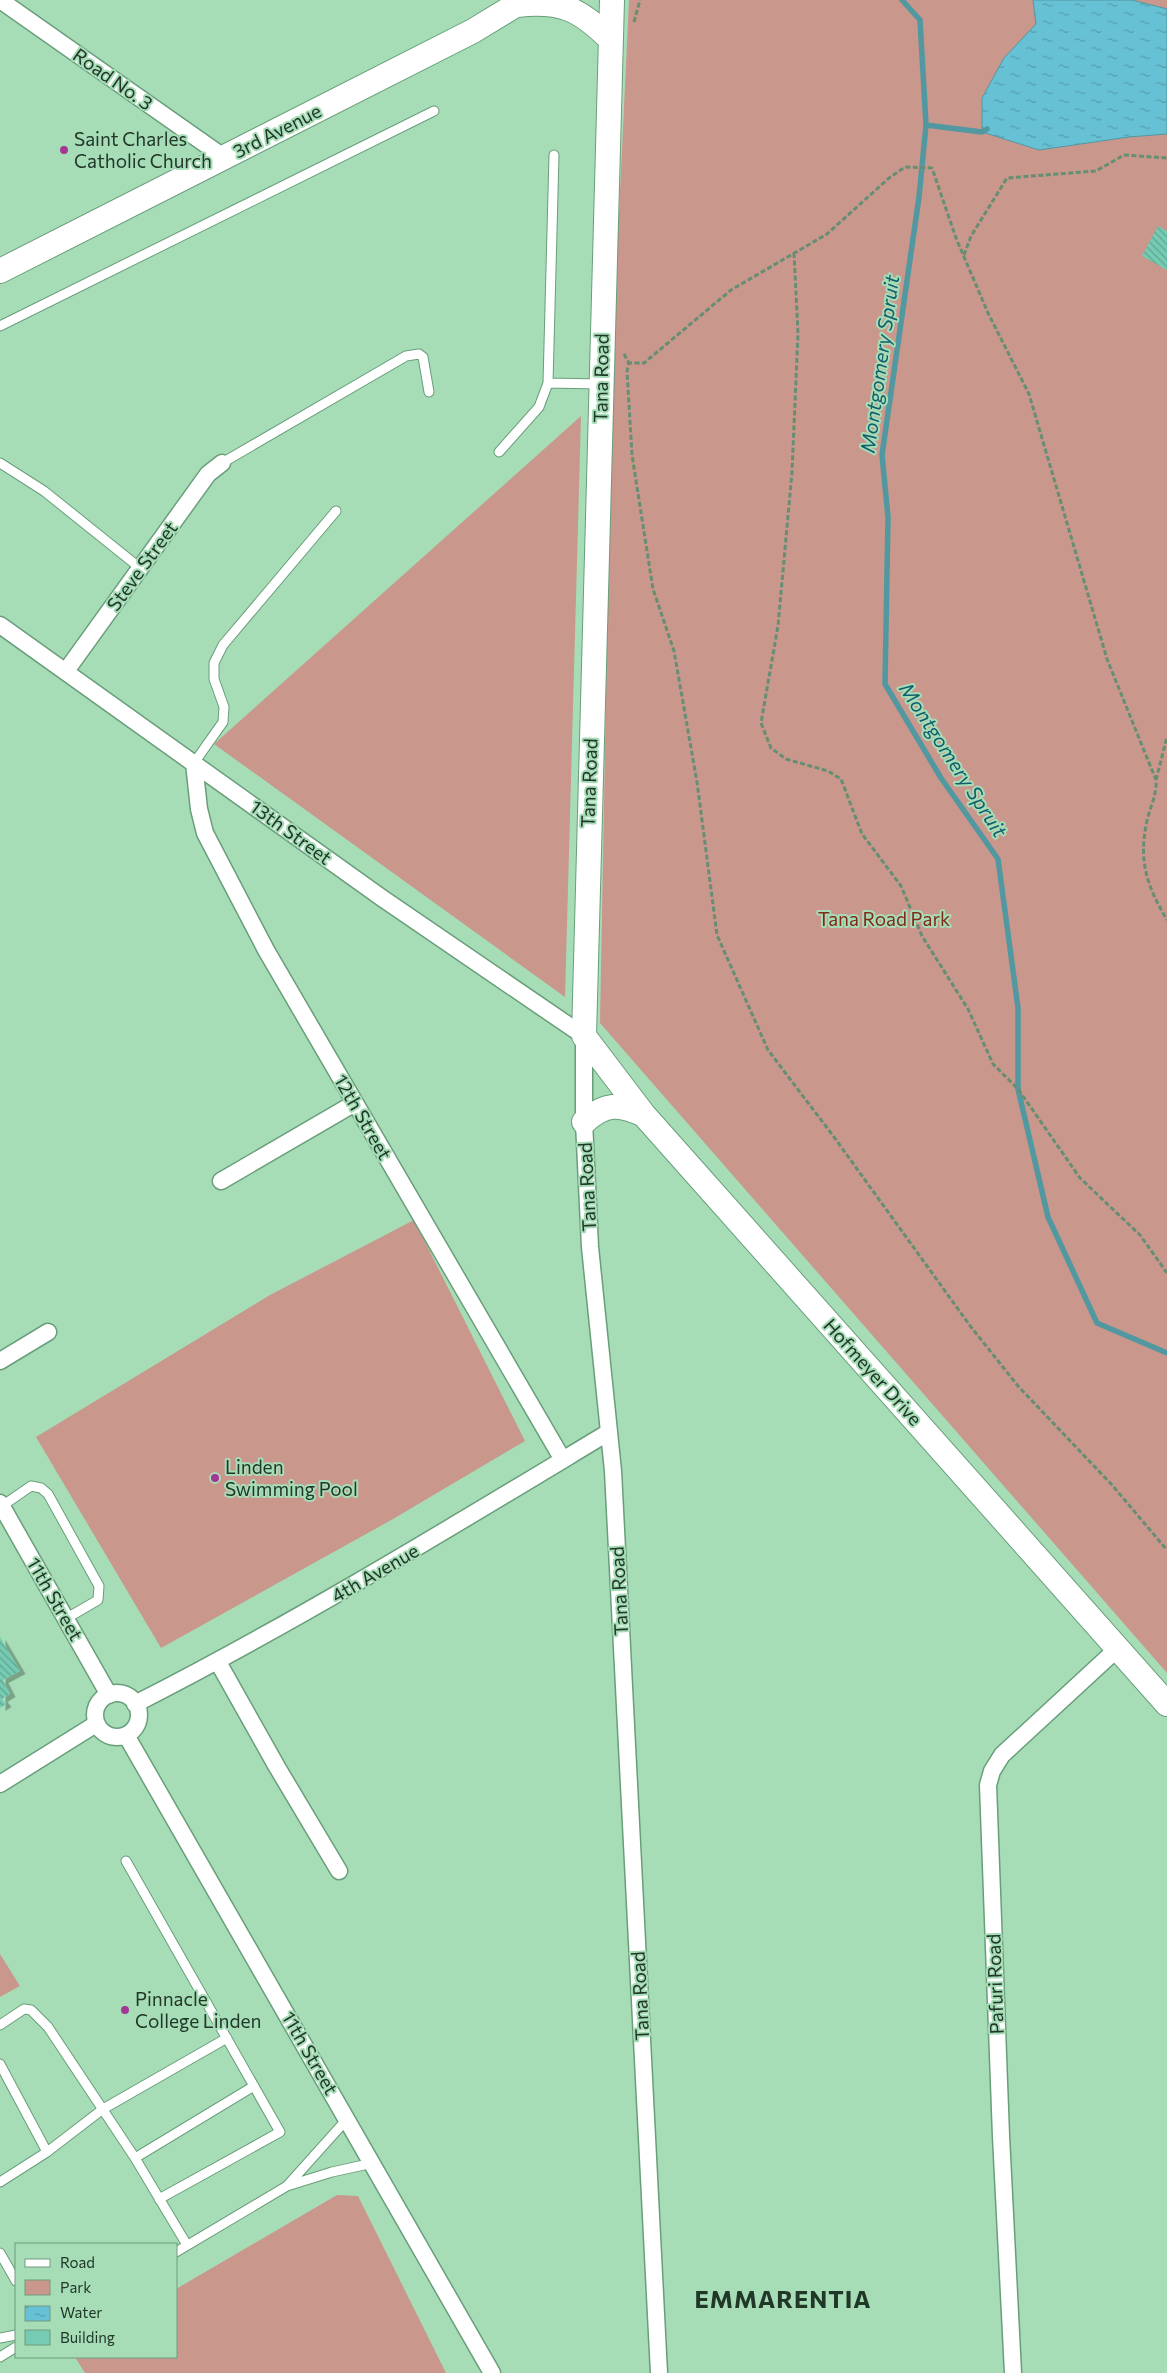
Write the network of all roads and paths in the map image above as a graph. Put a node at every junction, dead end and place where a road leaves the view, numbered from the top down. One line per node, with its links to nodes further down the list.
1 (0, 0): 10 (street, Road No. 3)
2 (612, 0): 7 (main road, Tana Road)
3 (628, 0): 7 (main road)
4 (640, 0): 6 (path)
5 (520, 3): 7 (main road); 10 (main road, 3rd Avenue)
6 (634, 24)
7 (611, 48): 18 (main road, Tana Road)
8 (434, 111): 15 (lane)
9 (554, 155): 19 (lane)
10 (224, 158): 14 (main road, 3rd Avenue)
11 (1167, 158): 13 (path)
12 (794, 252): 13 (path); 17 (path); 37 (path)
13 (964, 256): 30 (path)
14 (0, 270)
15 (0, 326)
16 (622, 350): 17 (path)
17 (628, 363): 18 (path); 43 (path)
18 (601, 373): 19 (lane); 32 (main road, Tana Road)
19 (548, 383): 21 (lane)
20 (429, 392): 23 (lane)
21 (499, 452)
22 (0, 463): 25 (lane)
23 (222, 463): 25 (street, Steve Street)
24 (336, 511): 29 (lane)
25 (140, 568): 27 (street, Steve Street)
26 (0, 625): 27 (street, 13th Street)
27 (66, 672): 29 (street, 13th Street)
28 (1167, 737): 30 (path)
29 (194, 763): 32 (street, 13th Street); 33 (street, 12th Street)
30 (1156, 780): 31 (path)
31 (1167, 920)
32 (584, 1036): 34 (main road, Hofmeyer Drive); 35 (street, Tana Road)
33 (355, 1103): 36 (street); 41 (street, 12th Street)
34 (644, 1115): 35 (main road); 45 (main road, Hofmeyer Drive)
35 (584, 1122): 40 (street, Tana Road)
36 (221, 1181)
37 (1167, 1273)
38 (48, 1332): 39 (street)
39 (0, 1361)
40 (609, 1432): 41 (street, 4th Avenue); 76 (street, Tana Road)
41 (563, 1460): 46 (street, 4th Avenue)
42 (1, 1504): 44 (street, 11th Street); 44 (lane)
43 (1167, 1550)
44 (67, 1618): 47 (street, 11th Street)
45 (1118, 1648): 49 (main road, Hofmeyer Drive); 77 (street, Pafuri Road)
46 (218, 1662): 48 (street, 4th Avenue); 54 (street)
47 (109, 1695): 48 (street); 50 (street)
48 (135, 1704): 51 (street)
49 (1167, 1704)
50 (96, 1724): 51 (street); 52 (street)
51 (126, 1735): 60 (street, 11th Street)
52 (0, 1784)
53 (126, 1860): 56 (lane)
54 (338, 1871)
55 (0, 2025): 59 (lane)
56 (227, 2038): 58 (lane); 59 (lane)
57 (0, 2064): 61 (lane)
58 (254, 2086): 62 (lane); 66 (lane)
59 (103, 2109): 61 (lane); 62 (lane)
60 (348, 2118): 63 (street, 11th Street); 65 (lane)
61 (46, 2152): 64 (lane)
62 (135, 2158): 66 (lane)
63 (373, 2163): 65 (lane); 75 (street, 11th Street)
64 (0, 2182)
65 (287, 2186): 67 (lane)
66 (159, 2199): 67 (lane)
67 (187, 2245): 68 (lane)
68 (178, 2251)
69 (0, 2253): 70 (lane)
70 (15, 2279)
71 (15, 2335): 72 (lane)
72 (0, 2338)
73 (15, 2348): 74 (lane)
74 (0, 2357)
75 (492, 2373)
76 (659, 2373)
77 (1013, 2373)

